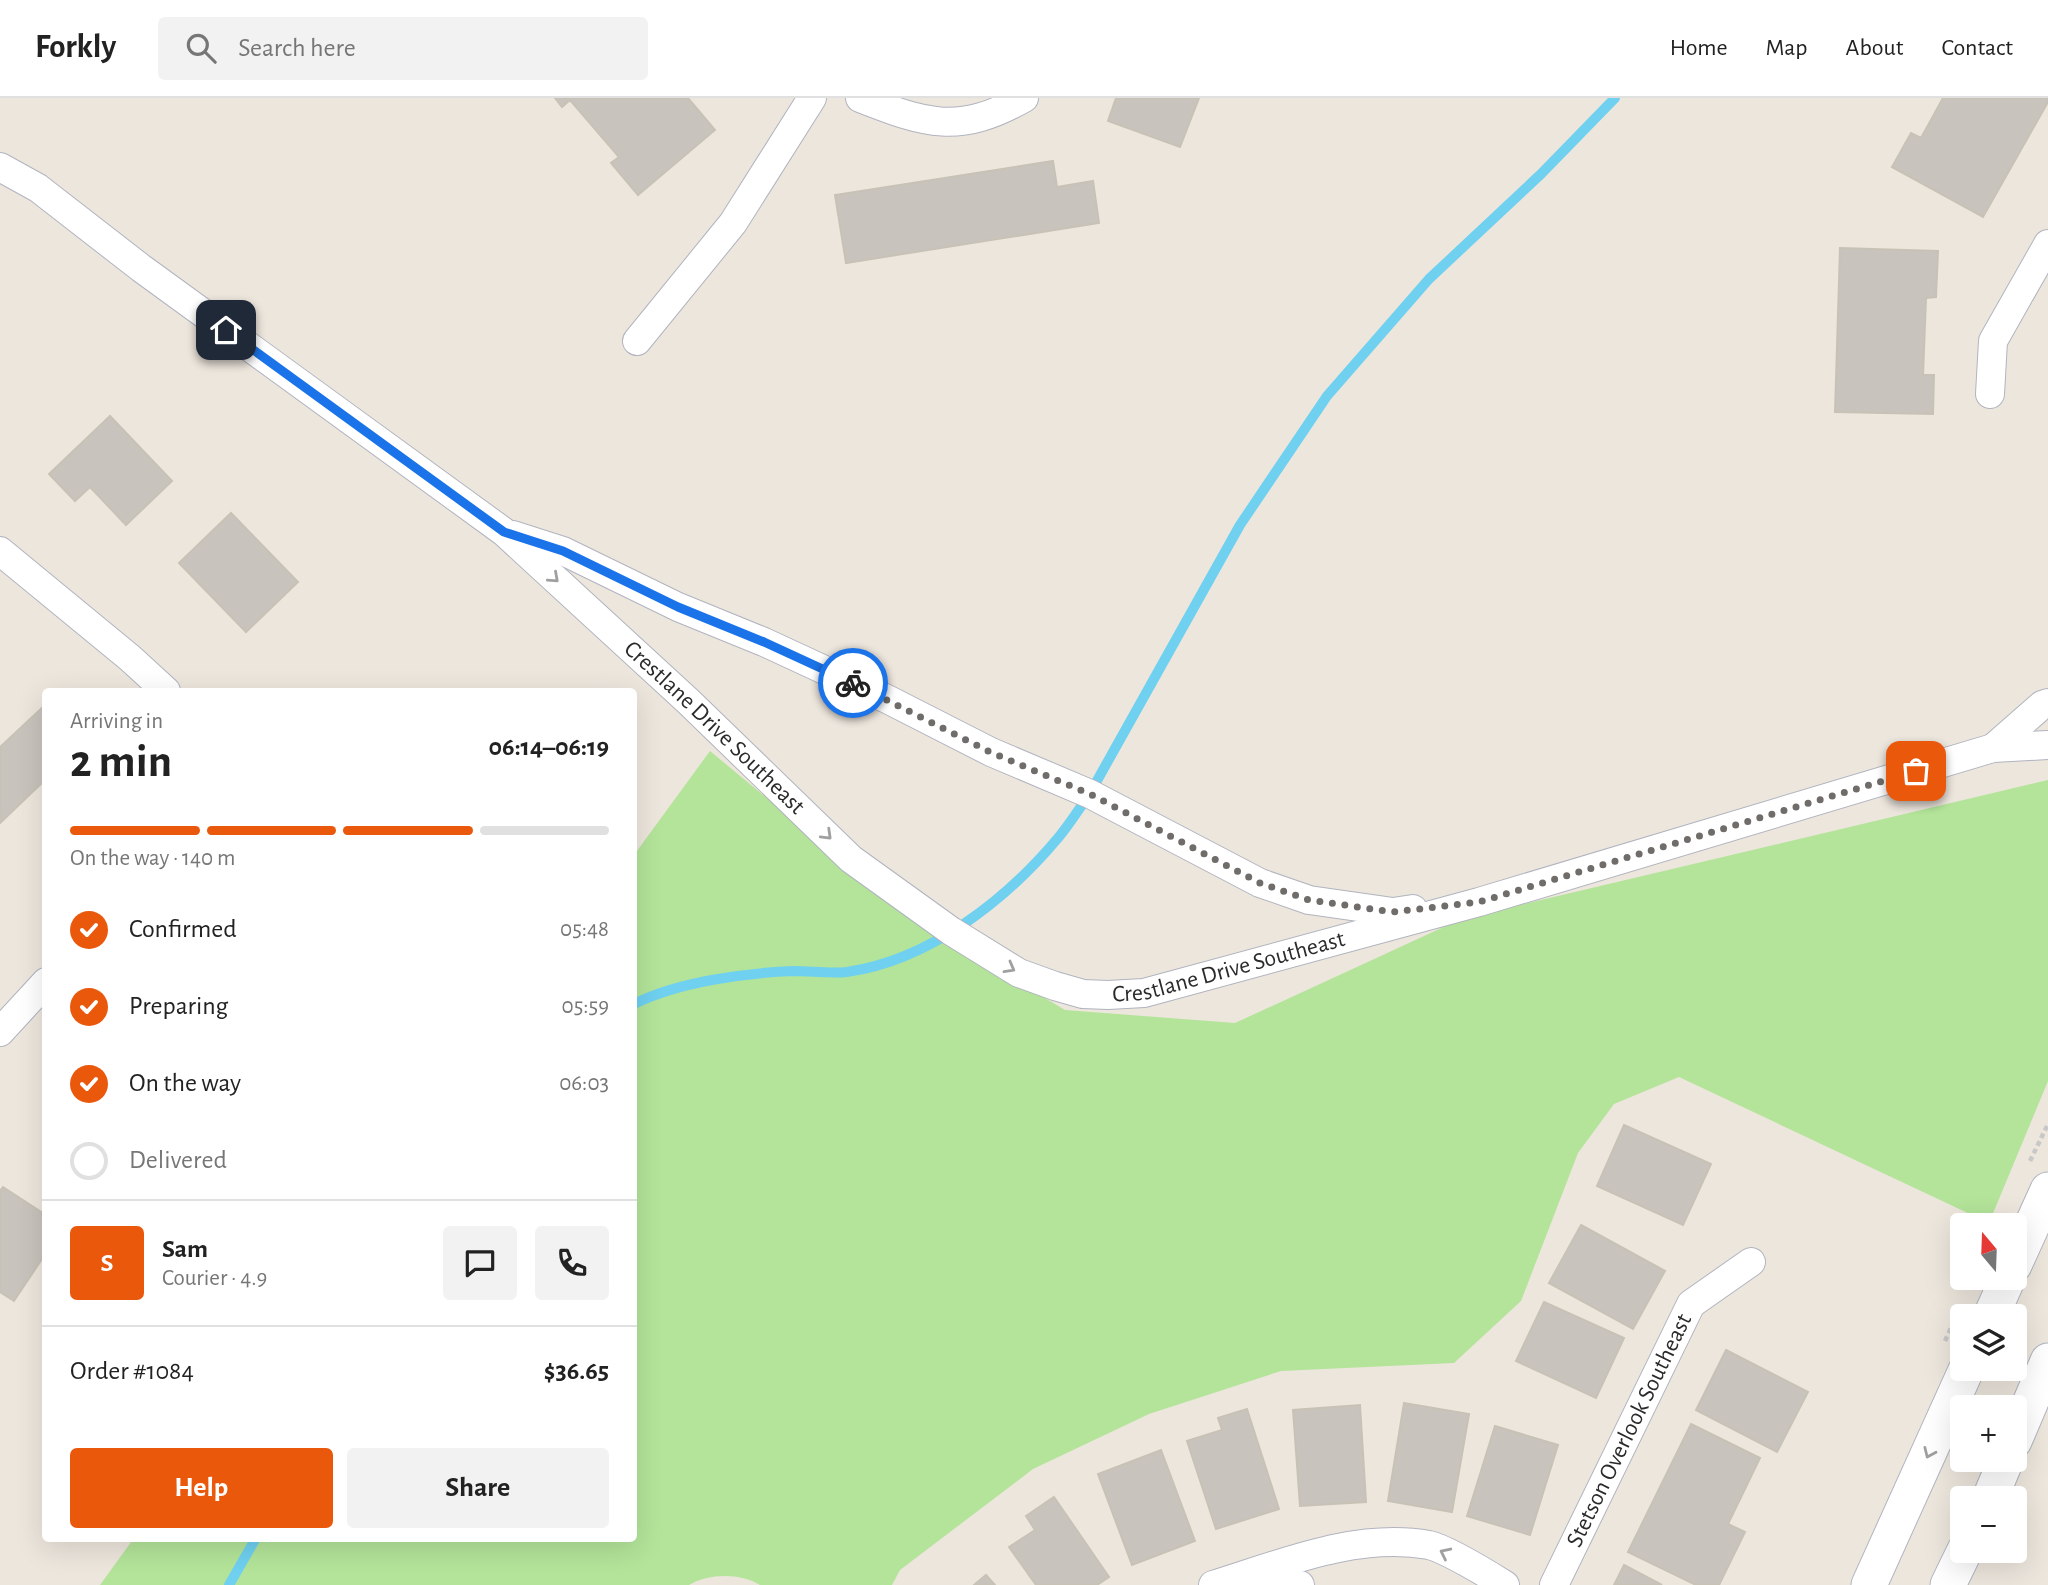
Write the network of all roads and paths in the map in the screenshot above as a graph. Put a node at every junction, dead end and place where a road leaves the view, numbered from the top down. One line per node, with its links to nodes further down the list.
1 (812, 98): 6 (street)
2 (860, 98): 3 (street)
3 (1024, 98)
4 (0, 167): 8 (street, Crestlane Drive Southeast)
5 (2048, 244): 7 (street)
6 (637, 341)
7 (1990, 394)
8 (504, 532): 14 (street, Crestlane Drive Southeast); 14 (street, Crestlane Drive Southeast, one-way to 14)
9 (0, 551): 10 (street)
10 (163, 688)
11 (2048, 703): 13 (street)
12 (2048, 745): 13 (street)
13 (1993, 748): 14 (street)
14 (1479, 902)
15 (42, 986): 16 (street)
16 (0, 1032)
17 (2048, 1190): 18 (street)
18 (2027, 1236)
19 (1751, 1262): 28 (street, Stetson Overlook Southeast)
20 (2048, 1361): 22 (street)
21 (1961, 1381): 29 (street, one-way to 29)
22 (2027, 1410)
23 (1959, 1563): 30 (street)
24 (1247, 1575): 25 (street); 26 (street); 27 (street, one-way to 24)
25 (1213, 1585)
26 (1300, 1585)
27 (1505, 1585)
28 (1554, 1585)
29 (1868, 1585)
30 (1948, 1585)

